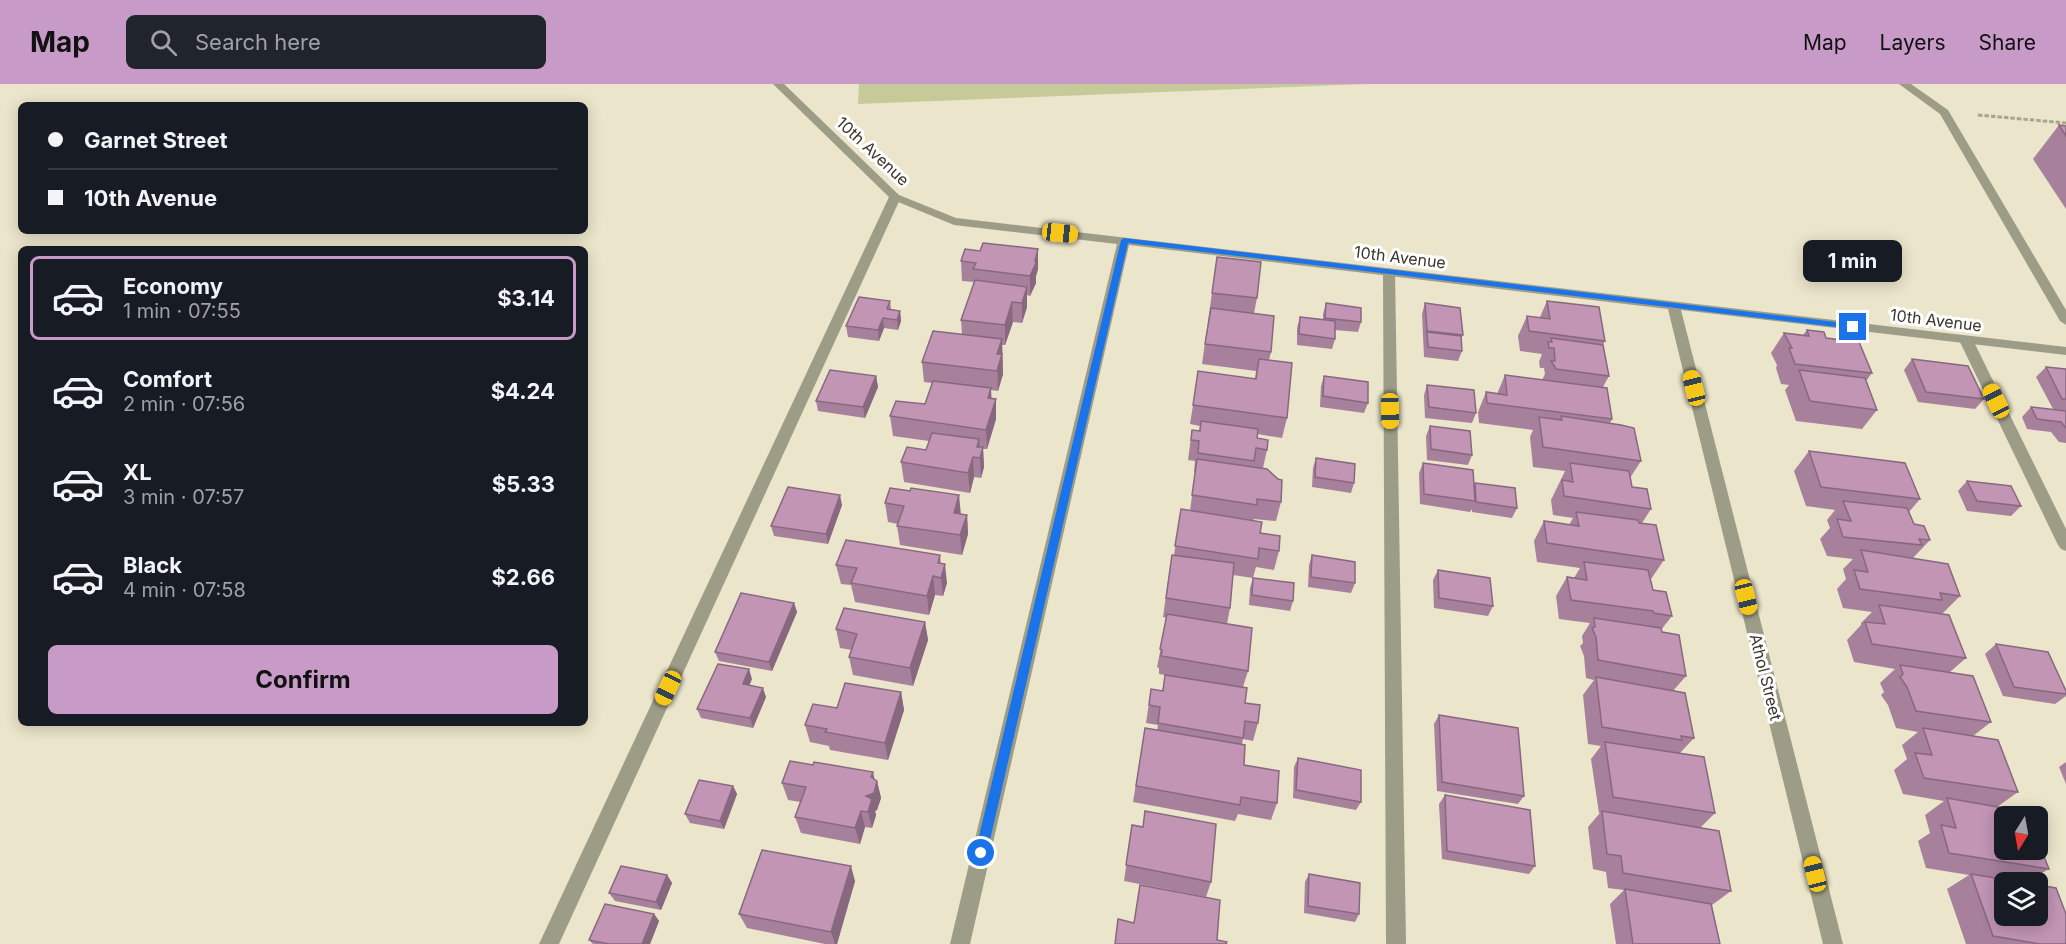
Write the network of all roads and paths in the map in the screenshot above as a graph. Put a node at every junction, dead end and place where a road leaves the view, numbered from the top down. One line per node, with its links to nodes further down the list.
1 (778, 84): 5 (street, 10th Avenue)
2 (1904, 84): 3 (street)
3 (1944, 112): 4 (path); 9 (street)
4 (2066, 123)
5 (895, 197): 6 (street, 10th Avenue); 13 (street)
6 (1124, 240): 7 (street, 10th Avenue); 14 (street)
7 (1389, 272): 8 (street, 10th Avenue); 15 (street)
8 (1673, 305): 10 (street, 10th Avenue); 16 (street, Athol Street)
9 (2066, 321)
10 (1966, 340): 11 (street, 10th Avenue); 12 (street)
11 (2066, 351)
12 (2066, 545)
13 (549, 944)
14 (960, 944)
15 (1396, 944)
16 (1833, 944)

